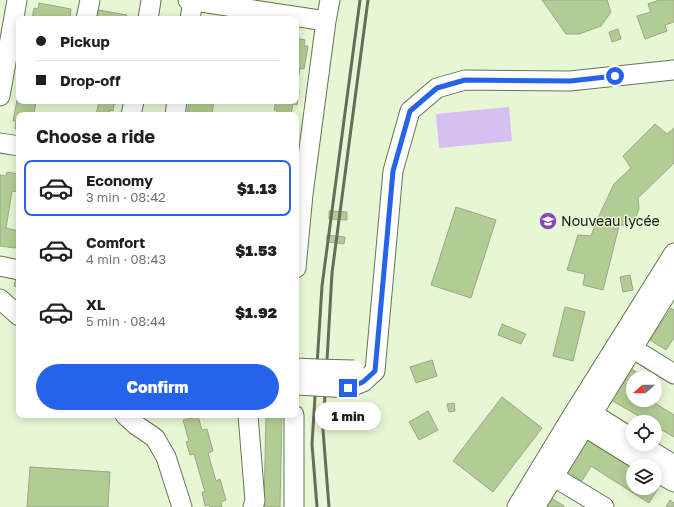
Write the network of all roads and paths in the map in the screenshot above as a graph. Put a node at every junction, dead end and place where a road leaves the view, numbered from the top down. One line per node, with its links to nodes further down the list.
1 (17, 0): 12 (street)
2 (90, 0): 6 (street)
3 (151, 0): 7 (street)
4 (330, 0): 10 (street)
5 (190, 7): 8 (street)
6 (87, 16)
7 (148, 16)
8 (267, 16)
9 (299, 19): 10 (street)
10 (326, 21): 15 (street)
11 (674, 70): 25 (street, bridge)
12 (0, 96)
13 (0, 143): 14 (street)
14 (16, 146)
15 (299, 194)
16 (674, 253): 19 (street)
17 (0, 266): 18 (street)
18 (16, 269)
19 (670, 282): 22 (street); 27 (street)
20 (0, 299): 21 (street)
21 (16, 313)
22 (632, 348): 24 (street); 27 (street)
23 (299, 369): 25 (street)
24 (674, 374)
25 (315, 377): 26 (street)
26 (299, 384)
27 (582, 416): 31 (street); 33 (street); 36 (street); 41 (street)
28 (130, 418): 38 (street)
29 (248, 418): 39 (street)
30 (294, 418): 40 (street)
31 (626, 437)
32 (651, 451): 34 (street)
33 (639, 459)
34 (674, 465)
35 (662, 475): 37 (street)
36 (554, 477): 42 (street); 43 (street)
37 (674, 482)
38 (182, 507)
39 (252, 507)
40 (294, 507)
41 (517, 507)
42 (535, 507)
43 (604, 507)

